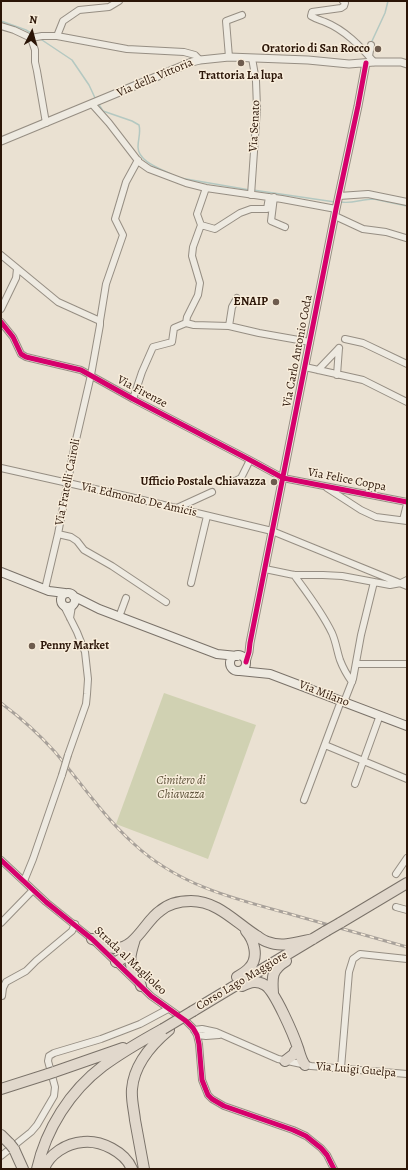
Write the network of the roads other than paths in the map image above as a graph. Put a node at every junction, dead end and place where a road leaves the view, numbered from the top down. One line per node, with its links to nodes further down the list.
1 (119, 1): 5 (street)
2 (343, 1): 11 (street)
3 (242, 15): 8 (street)
4 (1, 26): 6 (street)
5 (58, 36): 6 (street); 10 (street)
6 (31, 38): 14 (street)
7 (371, 45): 11 (street)
8 (229, 57): 9 (street, Via della Vittoria); 10 (street, Via della Vittoria)
9 (252, 58): 11 (street, Via della Vittoria); 18 (street, Via Senato)
10 (200, 60): 13 (street, Via della Vittoria)
11 (369, 60): 12 (street, Via della Vittoria); 19 (street, Via Carlo Antonio Coda)
12 (407, 64)
13 (97, 102): 14 (street, Via della Vittoria); 16 (street)
14 (46, 123): 15 (street, Via della Vittoria)
15 (1, 141)
16 (138, 160): 17 (street); 30 (street, Via Fratelli Cairoli)
17 (206, 188): 18 (street); 23 (street)
18 (251, 195): 20 (street)
19 (339, 196): 21 (street); 22 (street, Via Carlo Antonio Coda)
20 (271, 197): 22 (street); 23 (street); 24 (street)
21 (407, 202)
22 (335, 212): 25 (street); 35 (street, Via Carlo Antonio Coda)
23 (201, 225): 32 (street)
24 (285, 227)
25 (406, 238)
26 (1, 255): 27 (street)
27 (18, 269): 29 (street); 30 (street)
28 (237, 298): 33 (street)
29 (1, 309)
30 (100, 321): 39 (street, Via Fratelli Cairoli)
31 (1, 322): 39 (street, Via Firenze)
32 (186, 323): 33 (street); 41 (street)
33 (229, 326): 35 (street)
34 (345, 339): 36 (street)
35 (310, 342): 37 (street, Via Carlo Antonio Coda)
36 (407, 364)
37 (305, 368): 38 (street, Via Carlo Antonio Coda); 45 (street, Via Carlo Antonio Coda)
38 (318, 370): 40 (street, Via Carlo Antonio Coda); 40 (street, Via Carlo Antonio Coda)
39 (91, 375): 41 (street, Via Firenze); 47 (street, Via Fratelli Cairoli)
40 (337, 375): 42 (street, Via Carlo Antonio Coda)
41 (133, 399): 43 (street, Via Firenze)
42 (407, 402)
43 (250, 460): 45 (street, Via Firenze); 46 (street)
44 (1, 468): 47 (street, Via Edmondo De Amicis)
45 (283, 478): 48 (street, Via Felice Coppa); 54 (street, Via Carlo Antonio Coda)
46 (235, 481)
47 (67, 483): 51 (street, Via Edmondo De Amicis); 55 (street, Via Fratelli Cairoli)
48 (325, 486): 50 (street, Via Felice Coppa); 53 (street)
49 (212, 492): 51 (street)
50 (407, 503): 53 (street)
51 (177, 508): 52 (street, Via Edmondo De Amicis)
52 (207, 516): 54 (street, Via Edmondo De Amicis); 60 (street, Via Edmondo De Amicis)
53 (405, 520)
54 (272, 531): 56 (street, Via Carlo Antonio Coda); 61 (street, Via Edmondo De Amicis)
55 (58, 534): 62 (street, Via Fratelli Cairoli); 65 (street)
56 (265, 569): 58 (street); 67 (street, Via Carlo Antonio Coda)
57 (1, 572): 62 (main road)
58 (294, 575): 59 (street); 74 (street)
59 (374, 582): 61 (street); 71 (street)
60 (192, 583)
61 (405, 583)
62 (47, 590): 64 (main road)
63 (126, 598): 66 (street)
64 (68, 601): 66 (main road); 86 (street, bridge)
65 (166, 602)
66 (119, 617): 68 (main road)
67 (250, 643): 69 (street, Via Carlo Antonio Coda); 73 (street, Via Carlo Antonio Coda)
68 (220, 654): 69 (main road); 70 (main road)
69 (238, 656): 70 (main road); 73 (main road)
70 (231, 664): 73 (main road)
71 (356, 664): 72 (street); 74 (street)
72 (407, 664)
73 (244, 666): 75 (main road, Via Milano)
74 (352, 682): 75 (street)
75 (343, 701): 76 (main road, Via Milano); 78 (street)
76 (380, 715): 77 (main road, Via Milano); 79 (street)
77 (407, 726)
78 (325, 746): 79 (street); 82 (street)
79 (363, 760): 80 (street); 81 (street)
80 (407, 779)
81 (355, 784)
82 (304, 800)
83 (407, 858): 85 (street)
84 (1, 860): 86 (street, Strada al Maglioleo)
85 (396, 874)
86 (24, 881): 88 (street, Strada al Maglioleo)
87 (407, 882): 95 (highway, Corso Lago Maggiore, bridge)
88 (33, 890): 91 (street); 92 (street, Strada al Maglioleo)
89 (396, 907): 90 (street)
90 (407, 910)
91 (1, 923)
92 (75, 924): 94 (street, Strada al Maglioleo); 102 (street)
93 (244, 928): 95 (highway); 96 (highway); 100 (highway)
94 (92, 939): 96 (highway); 98 (street, Strada al Maglioleo)
95 (309, 942): 100 (highway, Corso Lago Maggiore); 101 (highway)
96 (126, 950): 98 (highway); 99 (highway)
97 (407, 959): 112 (street)
98 (116, 962): 99 (street, Strada al Maglioleo)
99 (141, 986): 103 (street, Strada al Maglioleo)
100 (223, 992): 101 (highway); 104 (highway, Corso Lago Maggiore, bridge)
101 (273, 993): 110 (highway)
102 (2, 996)
103 (168, 1008): 105 (street, Strada al Maglioleo); 116 (street)
104 (166, 1029): 108 (highway, Corso Lago Maggiore); 121 (highway)
105 (195, 1032): 106 (street); 107 (street); 109 (street)
106 (210, 1036): 107 (street); 109 (street)
107 (222, 1036): 111 (street)
108 (138, 1043): 114 (highway); 118 (highway, Corso Lago Maggiore)
109 (200, 1050): 122 (street)
110 (300, 1060): 111 (highway); 112 (street, Via Luigi Guelpa)
111 (286, 1061)
112 (341, 1068): 113 (street, Via Luigi Guelpa)
113 (407, 1074)
114 (1, 1090)
115 (1, 1135): 117 (highway)
116 (1, 1156)
117 (23, 1169)
118 (37, 1169)
119 (44, 1169): 120 (highway)
120 (132, 1169)
121 (144, 1169)
122 (334, 1169)

